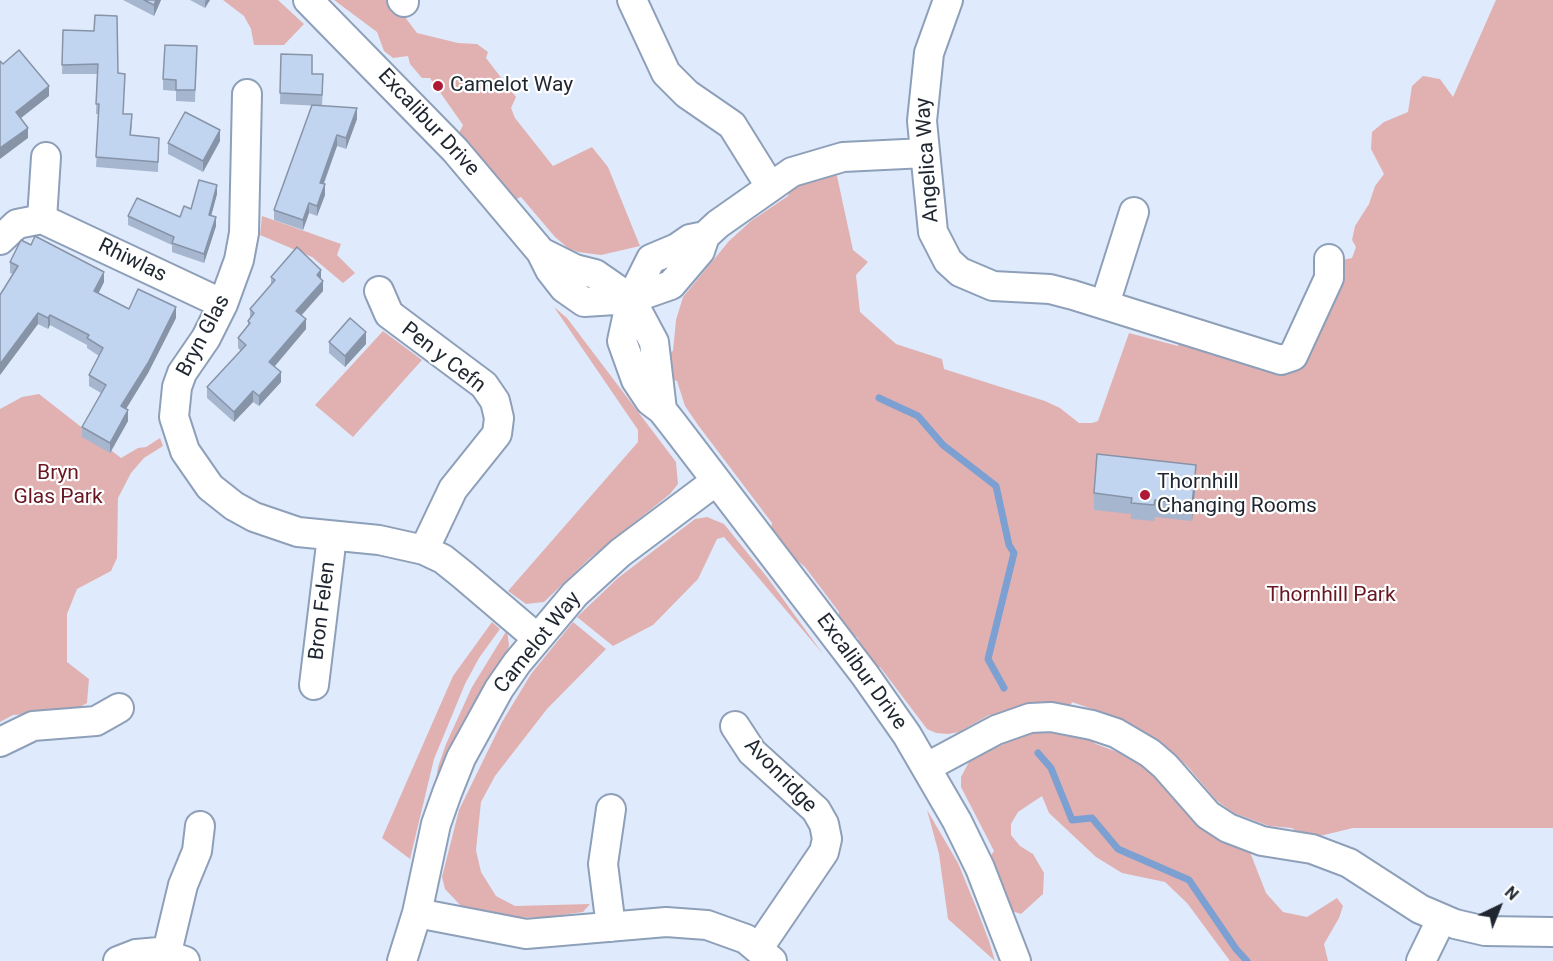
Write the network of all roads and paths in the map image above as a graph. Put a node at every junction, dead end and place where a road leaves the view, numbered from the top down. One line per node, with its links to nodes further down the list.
1 (308, 0): 13 (street, Excalibur Drive)
2 (632, 0): 7 (street)
3 (948, 0): 5 (street, Angelica Way)
4 (247, 94): 14 (street, Bryn Glas)
5 (925, 153): 7 (street); 15 (street, Angelica Way)
6 (46, 157): 9 (street)
7 (771, 186): 13 (street)
8 (1134, 212): 15 (street)
9 (42, 219): 10 (street); 14 (street, Rhiwlas)
10 (0, 240)
11 (1329, 259): 15 (street, Angelica Way)
12 (379, 291): 18 (street, Pen y Cefn)
13 (631, 299): 16 (street, Excalibur Drive)
14 (223, 304): 17 (street, Bryn Glas)
15 (1105, 304)
16 (716, 481): 19 (street, Camelot Way); 24 (street, Excalibur Drive)
17 (332, 536): 18 (street, Bryn Glas); 20 (street, Bron Felen)
18 (424, 550): 19 (street, Bryn Glas)
19 (537, 638): 27 (street, Camelot Way)
20 (314, 685)
21 (119, 708): 23 (street)
22 (735, 726): 31 (street, Avonridge)
23 (0, 742)
24 (927, 767): 28 (street); 35 (street, Excalibur Drive)
25 (611, 809): 29 (street)
26 (200, 826): 32 (street)
27 (417, 913): 29 (street, Avonridge); 34 (street, Camelot Way)
28 (1441, 920): 30 (street); 36 (street)
29 (611, 927): 31 (street, Avonridge)
30 (1553, 932)
31 (765, 955)
32 (176, 957): 33 (street)
33 (118, 961)
34 (402, 961)
35 (1016, 961)
36 (1421, 961)

